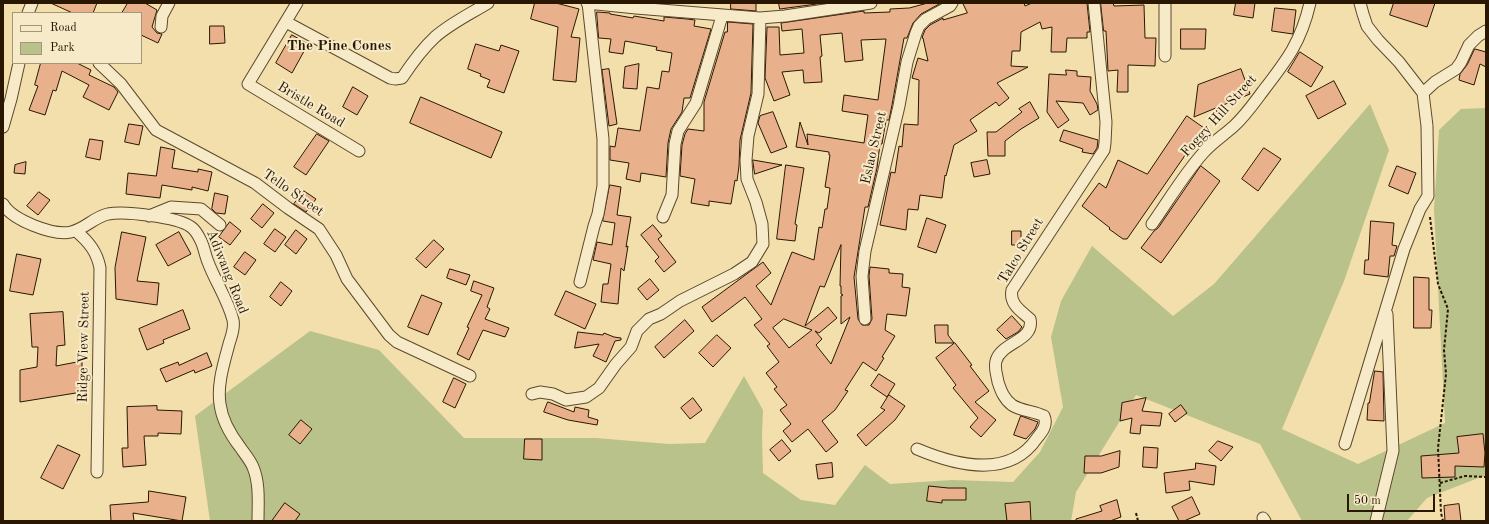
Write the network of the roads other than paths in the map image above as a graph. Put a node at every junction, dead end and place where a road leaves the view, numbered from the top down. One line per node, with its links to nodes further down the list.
1 (169, 3): 14 (street)
2 (297, 3): 13 (street)
3 (488, 3): 13 (street)
4 (587, 3): 11 (street); 28 (street)
5 (871, 3): 12 (street)
6 (952, 3): 30 (street, Eslao Street)
7 (1094, 3): 34 (street, Talco Street)
8 (1165, 3): 16 (street)
9 (1310, 3): 25 (street, Foggy Hill Street)
10 (1360, 3): 19 (street)
11 (722, 16): 12 (street); 24 (street)
12 (760, 18): 32 (street)
13 (286, 22): 21 (street, Bristle Road)
14 (161, 27)
15 (1486, 31): 19 (street)
16 (1165, 56)
17 (19, 64): 20 (street)
18 (100, 64): 31 (street, Tello Street)
19 (1424, 93): 29 (street)
20 (3, 127)
21 (359, 151)
22 (3, 204): 27 (street, Adiwang Road)
23 (148, 216): 26 (street); 27 (street, Adiwang Road); 36 (street, Adiwang Road)
24 (663, 217)
25 (1152, 224)
26 (220, 225)
27 (76, 231): 35 (street, Ridge View Street)
28 (580, 282)
29 (1386, 305): 33 (street); 37 (street)
30 (865, 319)
31 (470, 376)
32 (532, 394)
33 (1345, 444)
34 (917, 450)
35 (97, 472)
36 (258, 521)
37 (1376, 521)

